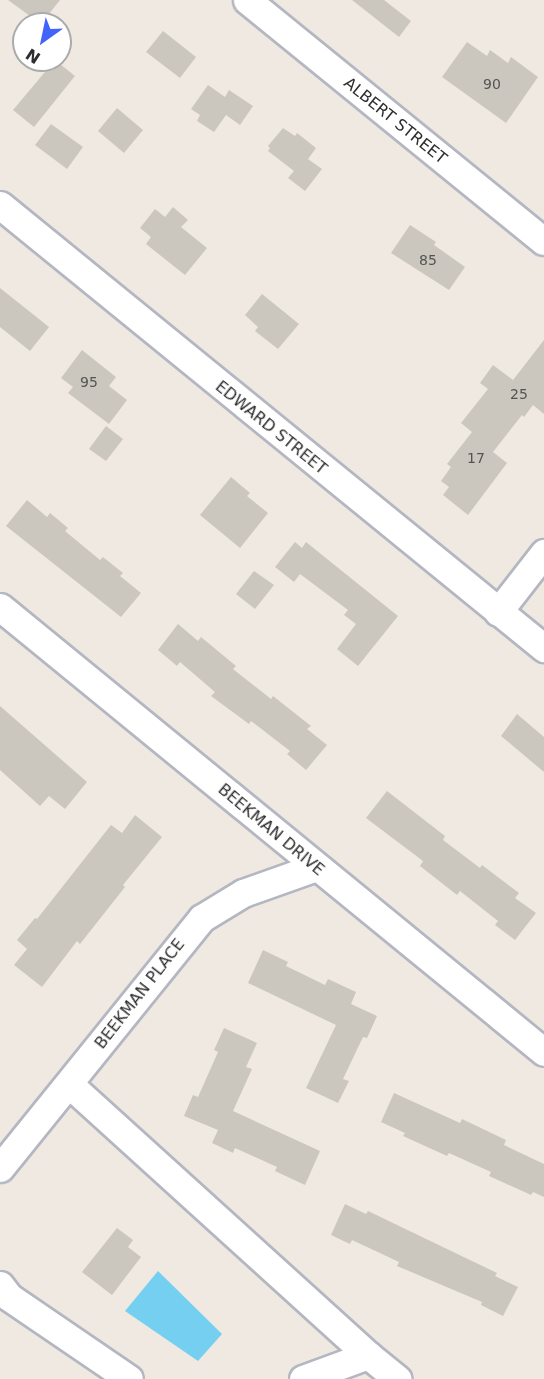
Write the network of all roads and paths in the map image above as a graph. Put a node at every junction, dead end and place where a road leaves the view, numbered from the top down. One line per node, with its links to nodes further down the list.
1 (247, 0): 3 (street, ALBERT STREET)
2 (0, 205): 6 (street, EDWARD STREET)
3 (544, 241)
4 (544, 553): 6 (street)
5 (0, 607): 8 (street, BEEKMAN DRIVE)
6 (498, 612): 7 (street, EDWARD STREET)
7 (544, 648)
8 (316, 867): 9 (street, BEEKMAN DRIVE); 10 (street, BEEKMAN PLACE)
9 (544, 1052)
10 (69, 1084): 11 (street, BEEKMAN PLACE); 13 (street)
11 (0, 1168)
12 (0, 1285): 14 (street)
13 (368, 1355): 15 (street); 16 (street)
14 (129, 1379)
15 (303, 1379)
16 (398, 1379)

